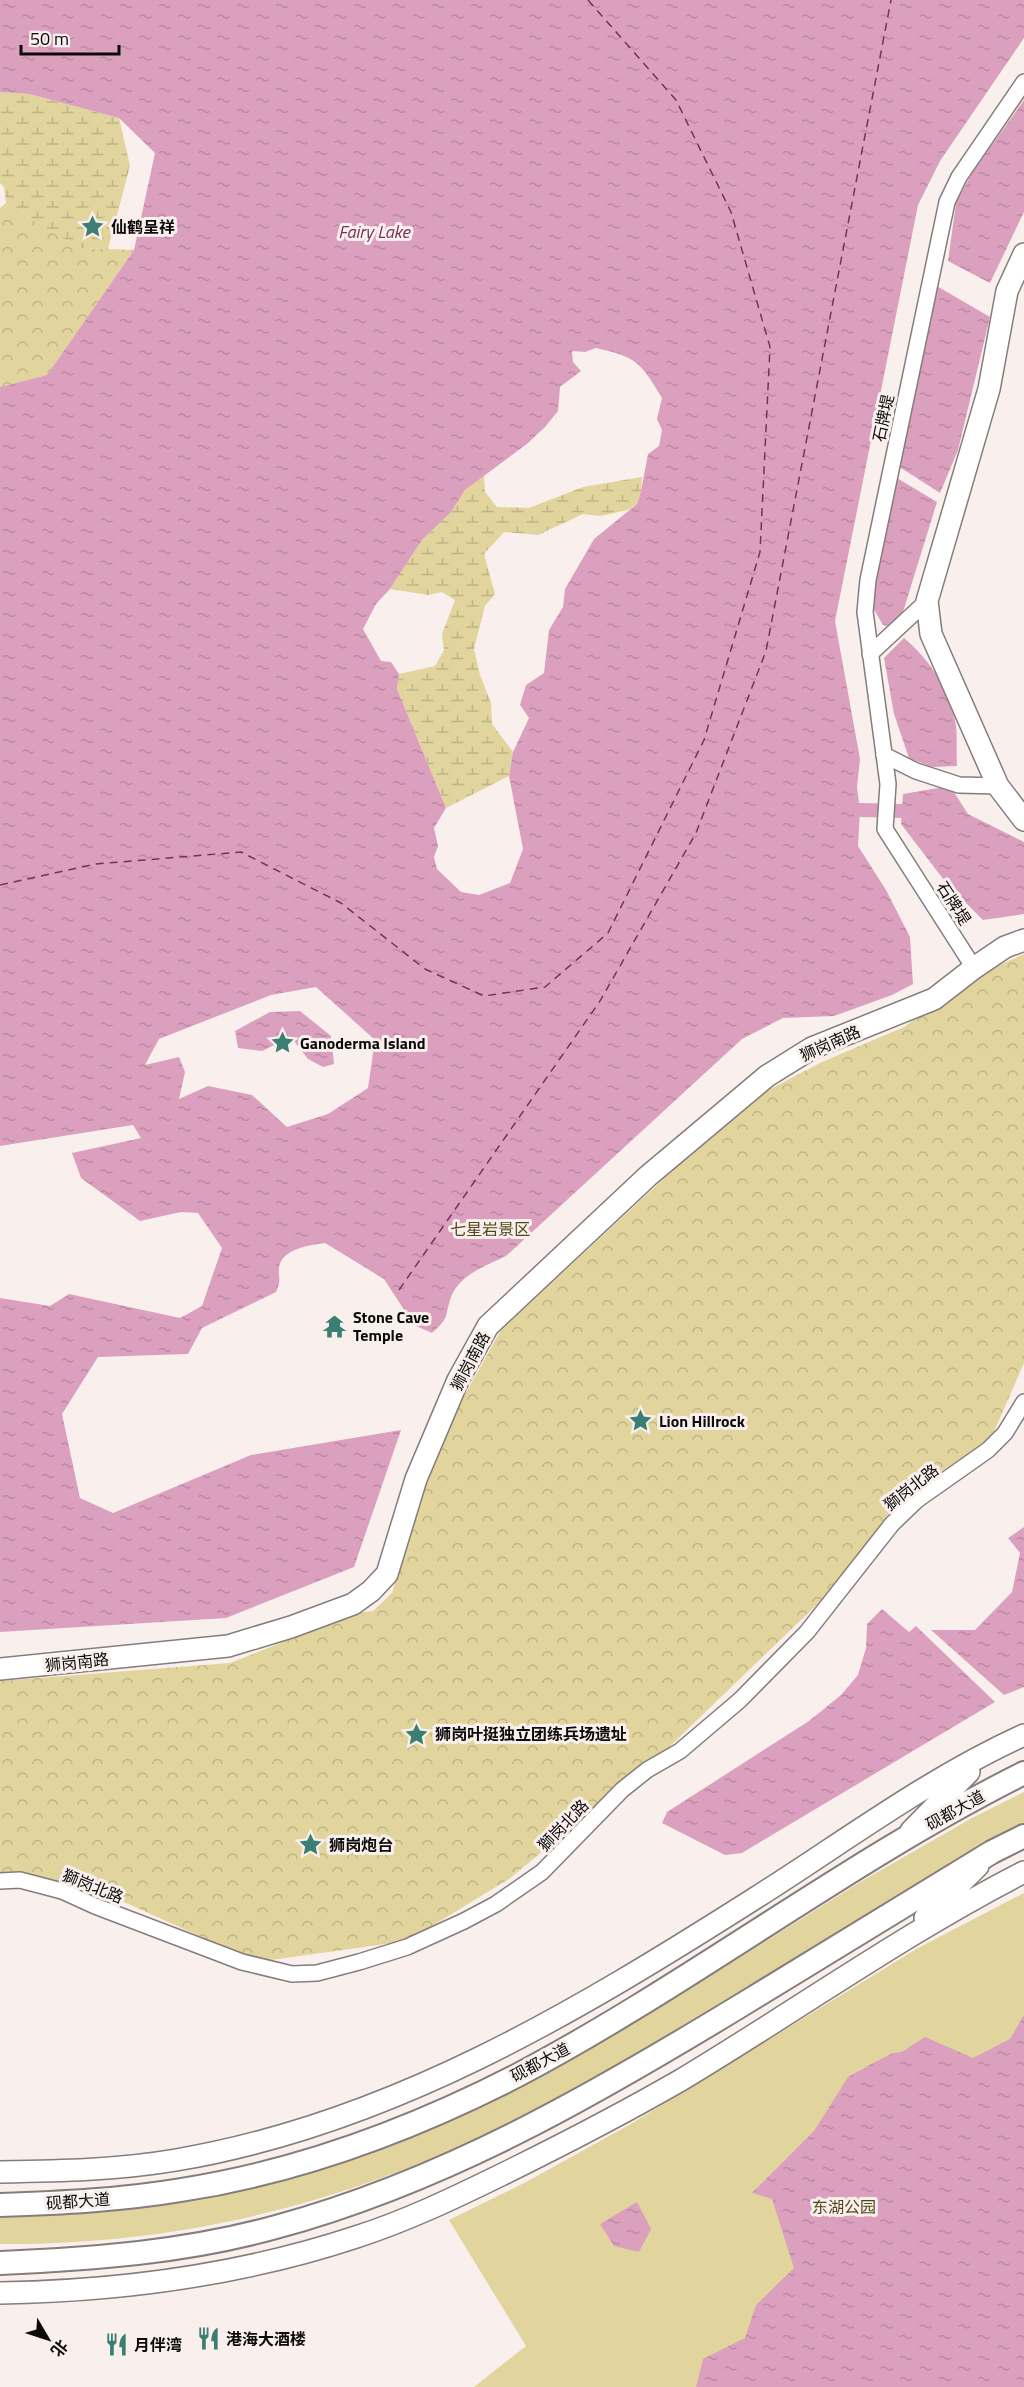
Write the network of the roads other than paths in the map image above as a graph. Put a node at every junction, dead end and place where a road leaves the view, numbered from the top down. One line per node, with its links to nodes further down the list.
1 (1024, 82): 4 (street, 石牌堤)
2 (1024, 254): 3 (street)
3 (927, 601): 4 (street); 6 (street)
4 (870, 654): 5 (street, 石牌堤)
5 (884, 755): 6 (street); 9 (street, 石牌堤)
6 (998, 786): 7 (street)
7 (1024, 820)
8 (1024, 940): 9 (street, 狮岗南路)
9 (974, 968): 11 (street, 狮岗南路)
10 (1024, 1401): 19 (street, 獅岗北路)
11 (0, 1669)
12 (1024, 1735): 13 (street)
13 (991, 1750): 16 (street); 21 (street)
14 (1024, 1773): 16 (main road, 砚都大道)
15 (1024, 1836): 17 (main road)
16 (903, 1839): 22 (main road, 砚都大道)
17 (992, 1852): 20 (street); 23 (main road)
18 (1024, 1872): 20 (street)
19 (0, 1881)
20 (903, 1939): 24 (street)
21 (0, 2172)
22 (0, 2205)
23 (0, 2263)
24 (0, 2293)

